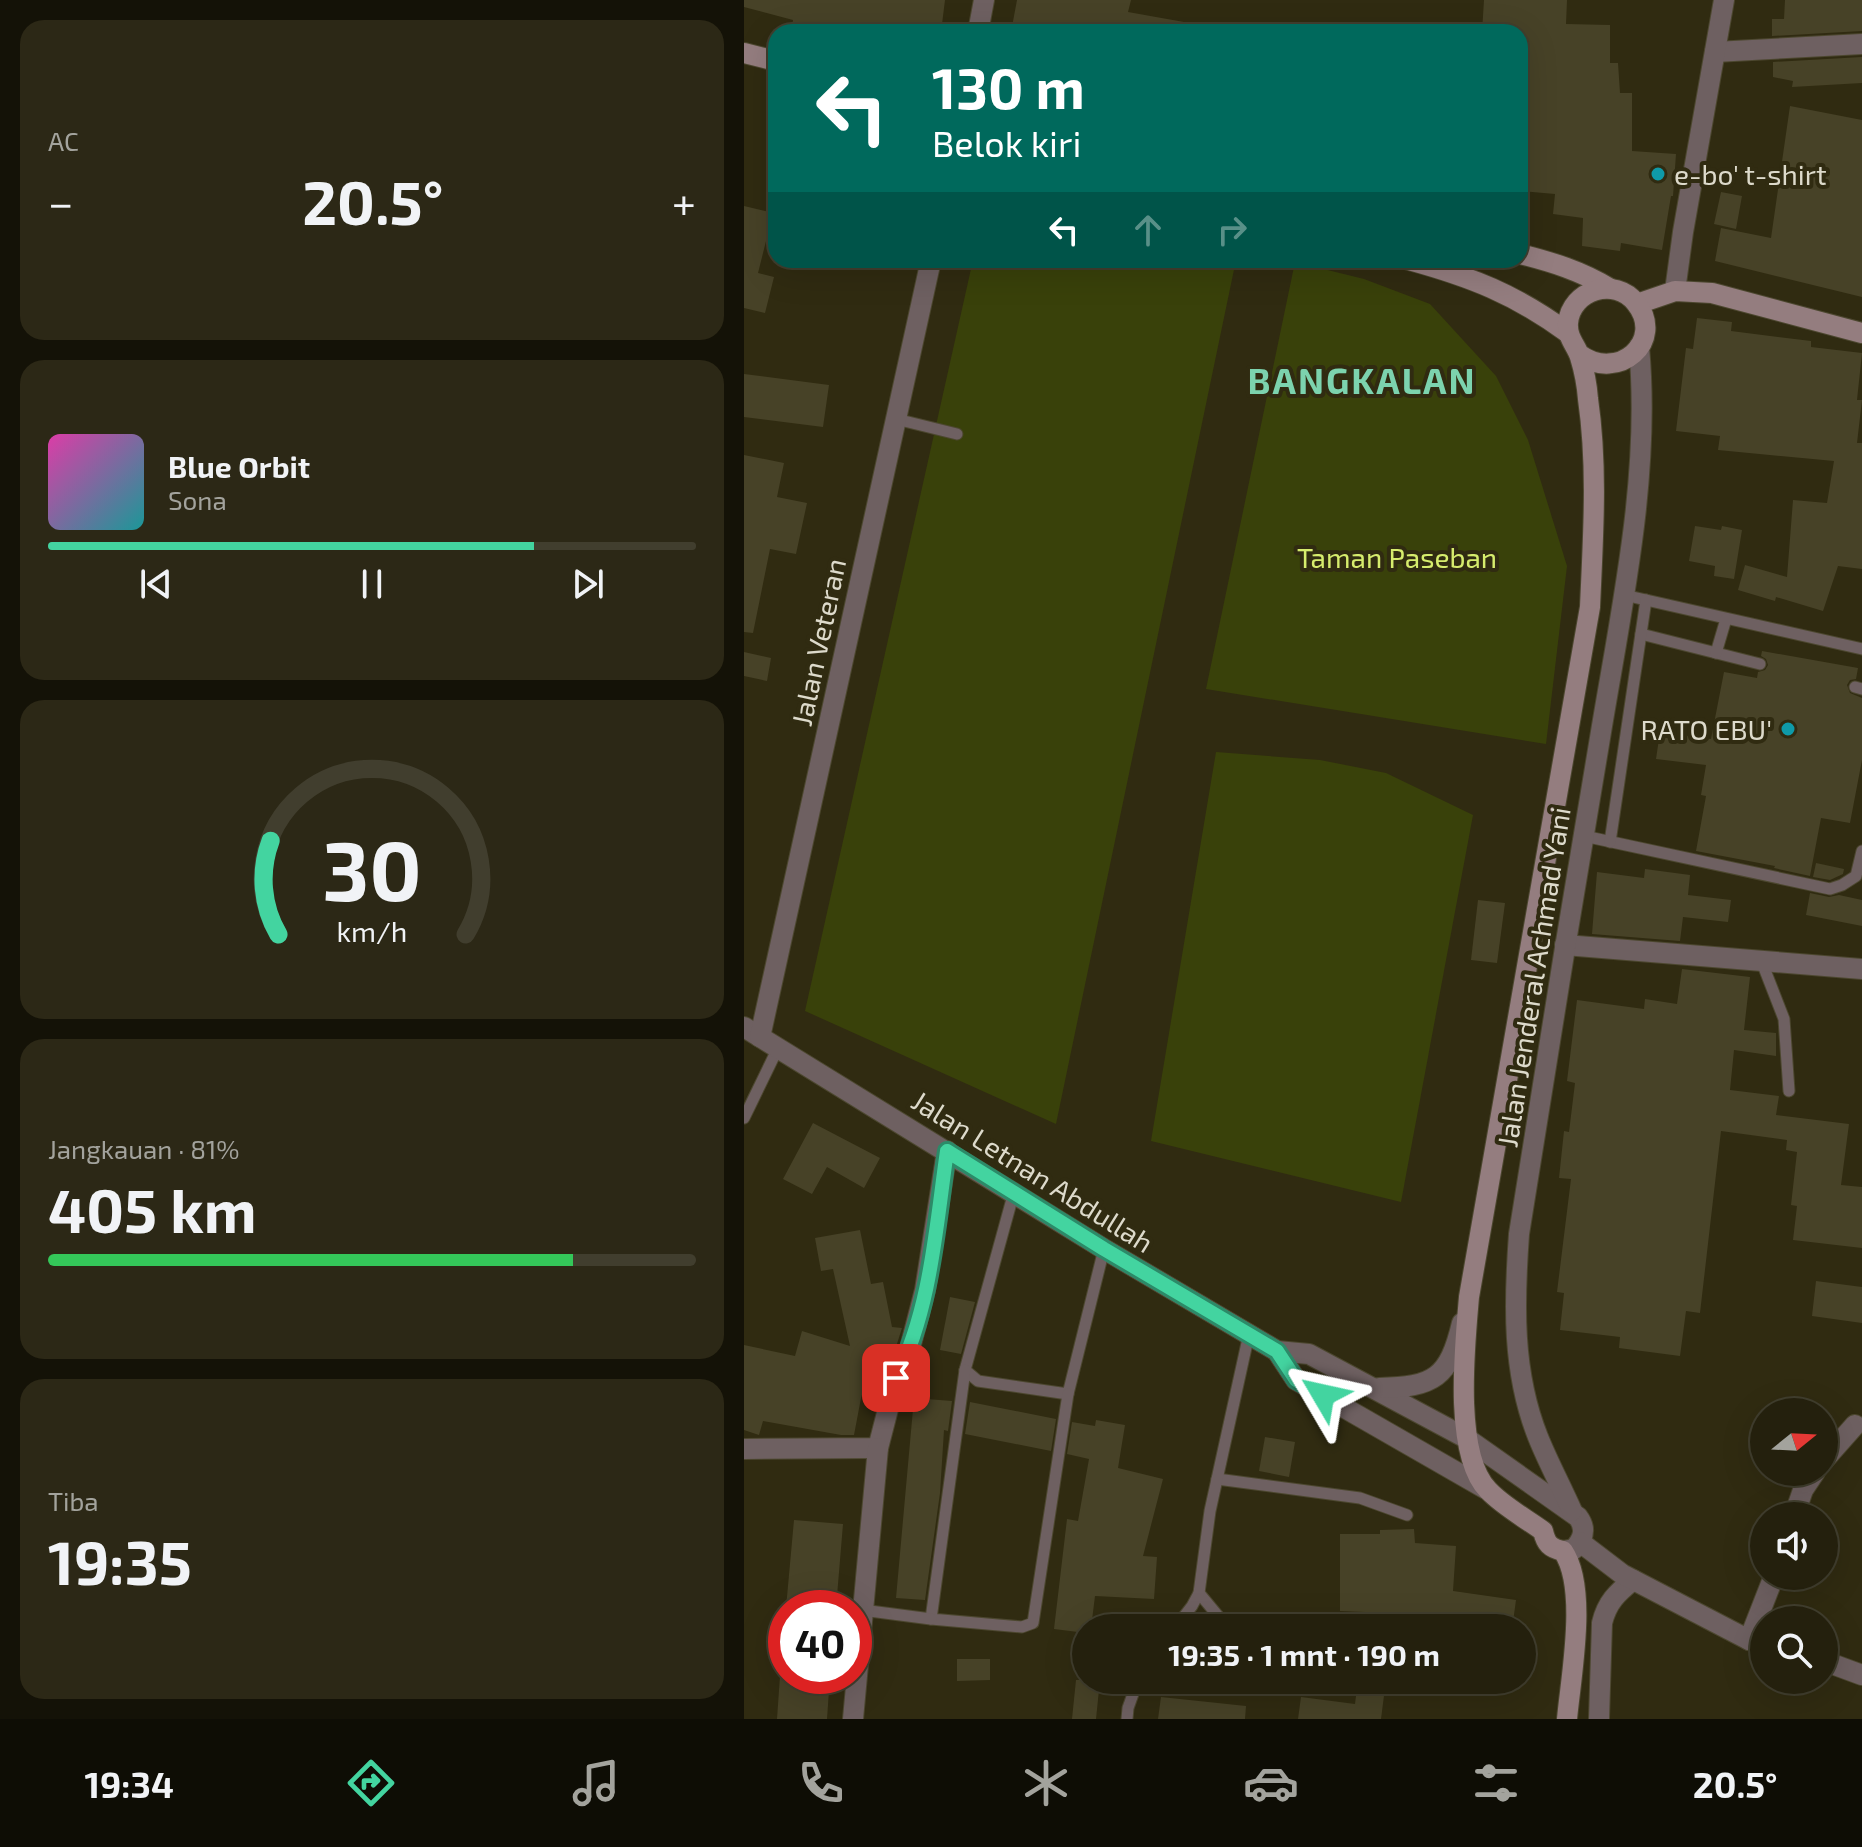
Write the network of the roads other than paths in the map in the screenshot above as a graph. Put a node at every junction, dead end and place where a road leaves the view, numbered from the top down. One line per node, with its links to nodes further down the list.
1 (984, 0): 3 (street)
2 (1724, 0): 5 (street)
3 (980, 24)
4 (1862, 44): 5 (street)
5 (1715, 52): 12 (street)
6 (744, 53): 7 (main road)
7 (768, 59)
8 (1528, 256): 11 (main road)
9 (929, 268): 18 (street, Jalan Veteran)
10 (1435, 268): 14 (main road)
11 (1609, 288): 13 (main road); 14 (main road)
12 (1675, 291): 13 (main road); 15 (main road)
13 (1637, 304): 16 (main road)
14 (1568, 333): 17 (main road)
15 (1862, 333)
16 (1639, 347): 17 (main road); 20 (street, Jalan Jenderal Achmad Yani)
17 (1579, 354): 39 (main road, Jalan Jenderal Achmad Yani)
18 (896, 419): 19 (lane); 33 (street, Jalan Veteran)
19 (957, 434)
20 (1624, 595): 21 (lane); 27 (street, Jalan Jenderal Achmad Yani)
21 (1646, 600): 22 (lane); 23 (lane)
22 (1726, 619): 24 (lane); 25 (lane)
23 (1641, 634): 25 (lane); 28 (lane)
24 (1862, 649)
25 (1716, 653): 26 (lane)
26 (1760, 664)
27 (1584, 836): 28 (lane); 30 (street, Jalan Jenderal Achmad Yani)
28 (1610, 842): 29 (lane)
29 (1862, 851)
30 (1565, 945): 31 (street); 52 (street, Jalan Jenderal Achmad Yani)
31 (1761, 960): 32 (street); 34 (lane)
32 (1862, 969)
33 (761, 1037): 35 (lane); 36 (street, Jalan Letnan Abdullah)
34 (1789, 1091)
35 (744, 1118)
36 (947, 1151): 37 (street, Jalan Letnan Abdullah); 48 (street)
37 (1014, 1192): 38 (street, Jalan Letnan Abdullah); 42 (lane)
38 (1104, 1249): 40 (street, Jalan Letnan Abdullah); 44 (lane)
39 (1469, 1297): 43 (street); 46 (main road, Jalan Jenderal Achmad Yani)
40 (1249, 1334): 41 (street, Jalan Letnan Abdullah); 50 (lane)
41 (1277, 1351): 43 (street, Jalan Letnan Abdullah); 51 (street, Jalan Letnan Abdullah)
42 (965, 1370): 44 (lane); 62 (lane)
43 (1375, 1388): 46 (street, Jalan Letnan Abdullah)
44 (1068, 1394): 62 (lane)
45 (1855, 1425): 47 (street)
46 (1466, 1438): 51 (main road, Jalan Jenderal Achmad Yani); 52 (street, Jalan Letnan Abdullah)
47 (1838, 1444)
48 (878, 1448): 49 (street); 57 (street)
49 (744, 1449)
50 (1217, 1479): 53 (lane); 58 (lane)
51 (1486, 1489): 54 (main road)
52 (1573, 1513): 54 (street); 55 (street)
53 (1407, 1515)
54 (1543, 1531): 55 (main road)
55 (1572, 1546): 56 (street); 70 (main road)
56 (1633, 1580): 63 (street); 71 (street)
57 (864, 1590)
58 (1199, 1593): 60 (lane); 61 (lane)
59 (872, 1611): 62 (lane)
60 (1186, 1614)
61 (1216, 1614)
62 (931, 1619)
63 (1750, 1638)
64 (1838, 1666): 65 (street)
65 (1862, 1675)
66 (855, 1694): 68 (street)
67 (1133, 1694): 69 (lane)
68 (853, 1719)
69 (1127, 1719)
70 (1567, 1719)
71 (1599, 1719)

